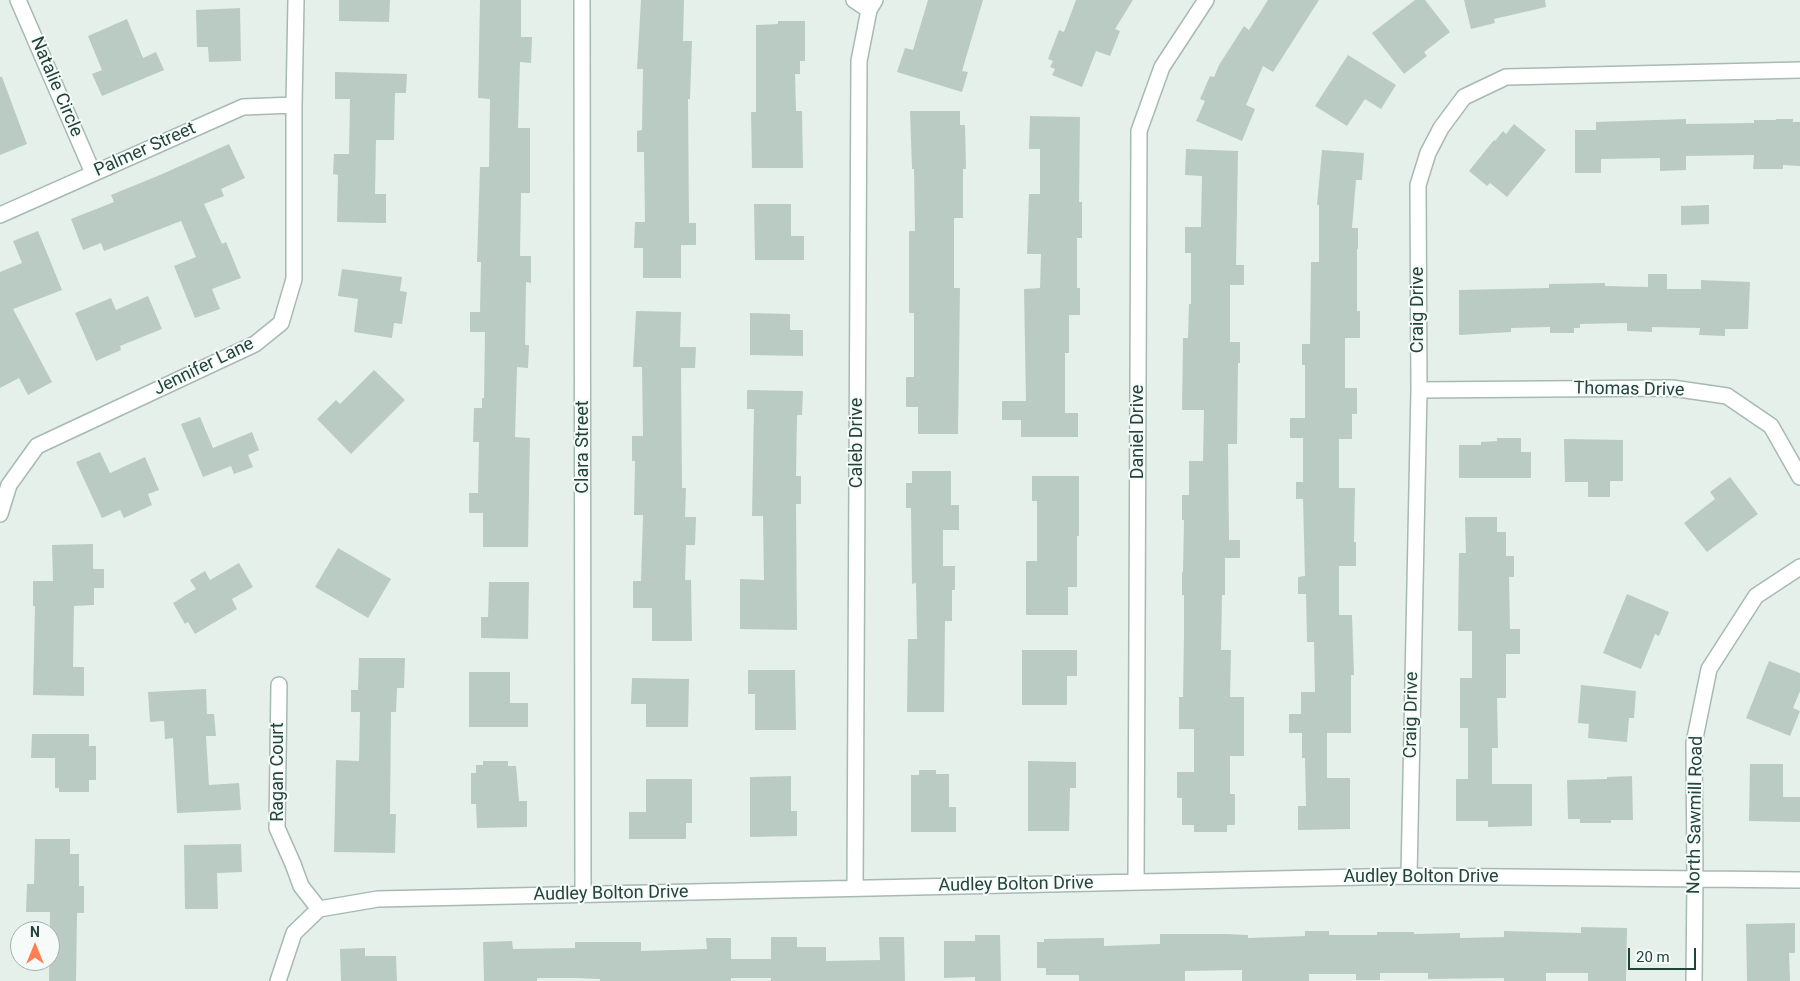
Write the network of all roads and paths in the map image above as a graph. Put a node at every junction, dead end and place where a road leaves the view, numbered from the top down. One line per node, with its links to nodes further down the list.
1 (18, 0): 9 (street, Natalie Circle)
2 (296, 0): 8 (street, Jennifer Lane)
3 (582, 0): 21 (street, Clara Street)
4 (854, 0): 6 (street)
5 (1206, 0): 19 (street, Daniel Drive)
6 (872, 5): 20 (street, Caleb Drive)
7 (1800, 70): 11 (street, Craig Drive)
8 (294, 105): 9 (street, Palmer Street); 13 (street, Jennifer Lane)
9 (93, 173): 10 (street, Palmer Street)
10 (0, 215)
11 (1419, 390): 12 (street, Thomas Drive); 16 (street, Craig Drive)
12 (1800, 477)
13 (0, 514)
14 (1800, 567): 17 (street, North Sawmill Road)
15 (279, 685): 22 (street, Ragan Court)
16 (1409, 876): 17 (street, Audley Bolton Drive); 19 (street, Audley Bolton Drive)
17 (1695, 879): 18 (street, Audley Bolton Drive); 24 (street, North Sawmill Road)
18 (1800, 880)
19 (1136, 882): 20 (street, Audley Bolton Drive)
20 (855, 888): 21 (street, Audley Bolton Drive)
21 (583, 894): 22 (street, Audley Bolton Drive)
22 (319, 908): 23 (street)
23 (278, 981)
24 (1694, 981)

